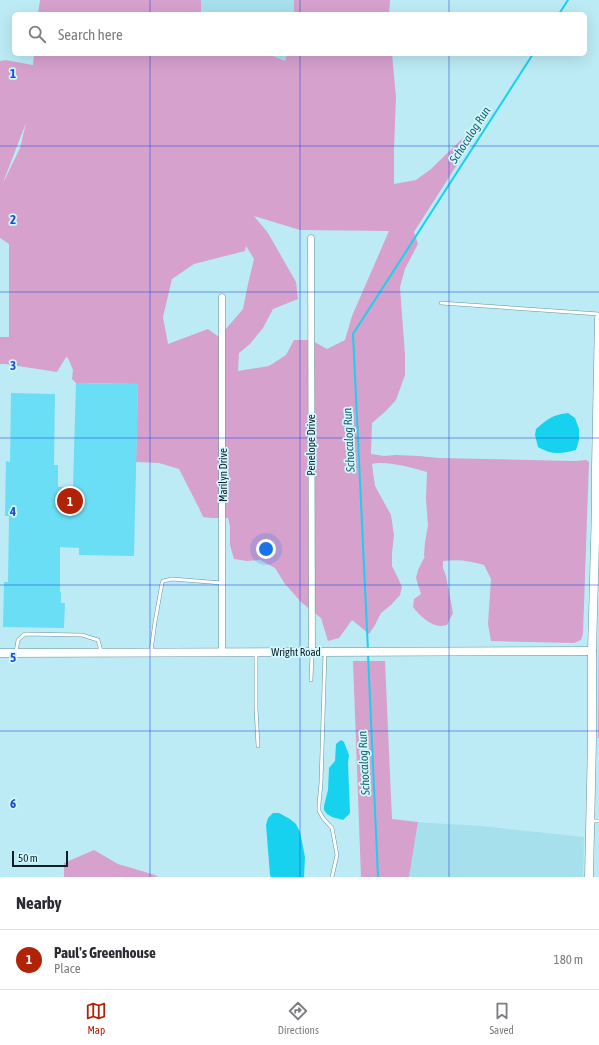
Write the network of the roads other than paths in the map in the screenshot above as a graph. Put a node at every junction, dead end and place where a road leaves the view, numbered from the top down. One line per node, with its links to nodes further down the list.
1 (311, 238): 11 (street, Penelope Drive)
2 (222, 297): 6 (street, Marilyn Drive)
3 (441, 303): 4 (lane)
4 (599, 314)
5 (599, 318): 7 (street)
6 (222, 583): 9 (street, Marilyn Drive); 15 (lane)
7 (596, 595): 8 (street)
8 (592, 651): 12 (street, Wright Road); 19 (street)
9 (222, 652): 10 (street, Wright Road); 15 (street, Wright Road)
10 (256, 652): 11 (street, Wright Road); 18 (lane)
11 (312, 652): 12 (street, Wright Road); 17 (lane)
12 (325, 652): 21 (lane)
13 (0, 653): 16 (street, Wright Road)
14 (102, 653): 15 (street, Wright Road); 16 (street, Wright Road); 16 (lane)
15 (151, 653)
16 (16, 654)
17 (311, 680)
18 (258, 746)
19 (590, 821): 20 (lane); 22 (street)
20 (599, 821)
21 (332, 877)
22 (589, 877)

